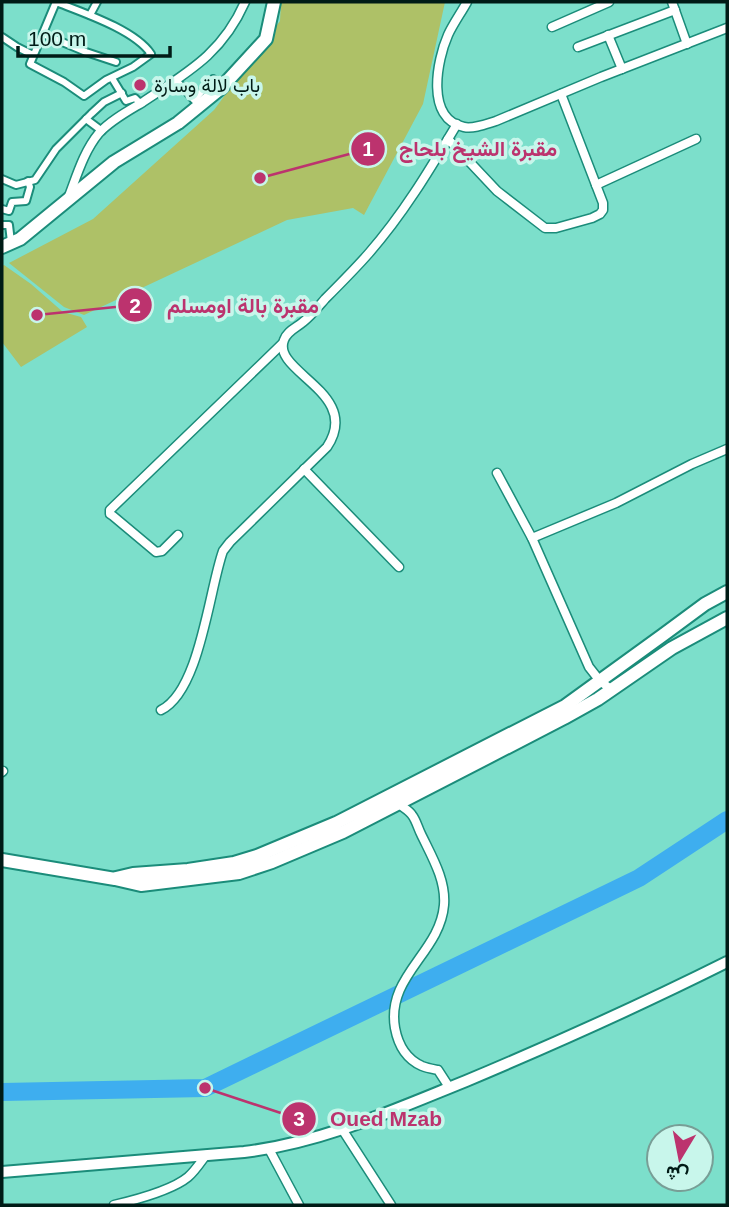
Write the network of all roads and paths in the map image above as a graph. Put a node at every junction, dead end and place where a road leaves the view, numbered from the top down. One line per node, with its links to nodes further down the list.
1 (56, 2): 8 (street); 11 (street)
2 (97, 2): 8 (street)
3 (245, 2): 21 (street)
4 (274, 2): 33 (main road)
5 (467, 2): 26 (street)
6 (609, 2): 9 (street)
7 (673, 6): 12 (street); 14 (street)
8 (90, 15): 19 (street)
9 (552, 27)
10 (727, 28): 14 (street)
11 (43, 34): 16 (street); 17 (street)
12 (608, 35): 15 (street); 18 (street)
13 (2, 37): 16 (street)
14 (687, 44): 18 (street)
15 (578, 47)
16 (33, 55): 19 (street)
17 (116, 62)
18 (622, 69): 23 (street)
19 (112, 78): 22 (street)
20 (213, 79): 21 (street)
21 (176, 80): 24 (street)
22 (122, 93): 24 (street); 25 (street)
23 (561, 94): 26 (street); 32 (street)
24 (140, 103): 27 (street)
25 (86, 119): 27 (street); 31 (street)
26 (457, 124): 28 (street)
27 (102, 131): 33 (street)
28 (448, 139): 32 (street); 37 (street)
29 (696, 139): 32 (street)
30 (2, 179): 31 (street)
31 (28, 181): 34 (street)
32 (596, 185)
33 (68, 199): 36 (main road)
34 (2, 209)
35 (2, 225): 36 (street)
36 (7, 245)
37 (282, 344): 39 (street); 41 (street)
38 (727, 449): 42 (street)
39 (304, 470): 43 (street); 50 (street)
40 (497, 473): 42 (street)
41 (178, 535)
42 (532, 538): 48 (street)
43 (399, 567)
44 (727, 592): 46 (main road)
45 (727, 618): 47 (main road)
46 (663, 635): 47 (main road); 48 (main road)
47 (672, 648): 49 (main road)
48 (600, 681): 49 (street); 51 (main road)
49 (612, 690): 51 (main road)
50 (161, 710)
51 (410, 792): 52 (main road); 53 (street)
52 (395, 799): 53 (street); 54 (main road)
53 (411, 812): 56 (street)
54 (2, 860)
55 (727, 962): 56 (street)
56 (449, 1087): 57 (street)
57 (342, 1129): 58 (street); 64 (street)
58 (269, 1149): 59 (street); 63 (street)
59 (206, 1155): 60 (street); 61 (street)
60 (2, 1172)
61 (127, 1204): 62 (street)
62 (114, 1205)
63 (299, 1205)
64 (391, 1205)

